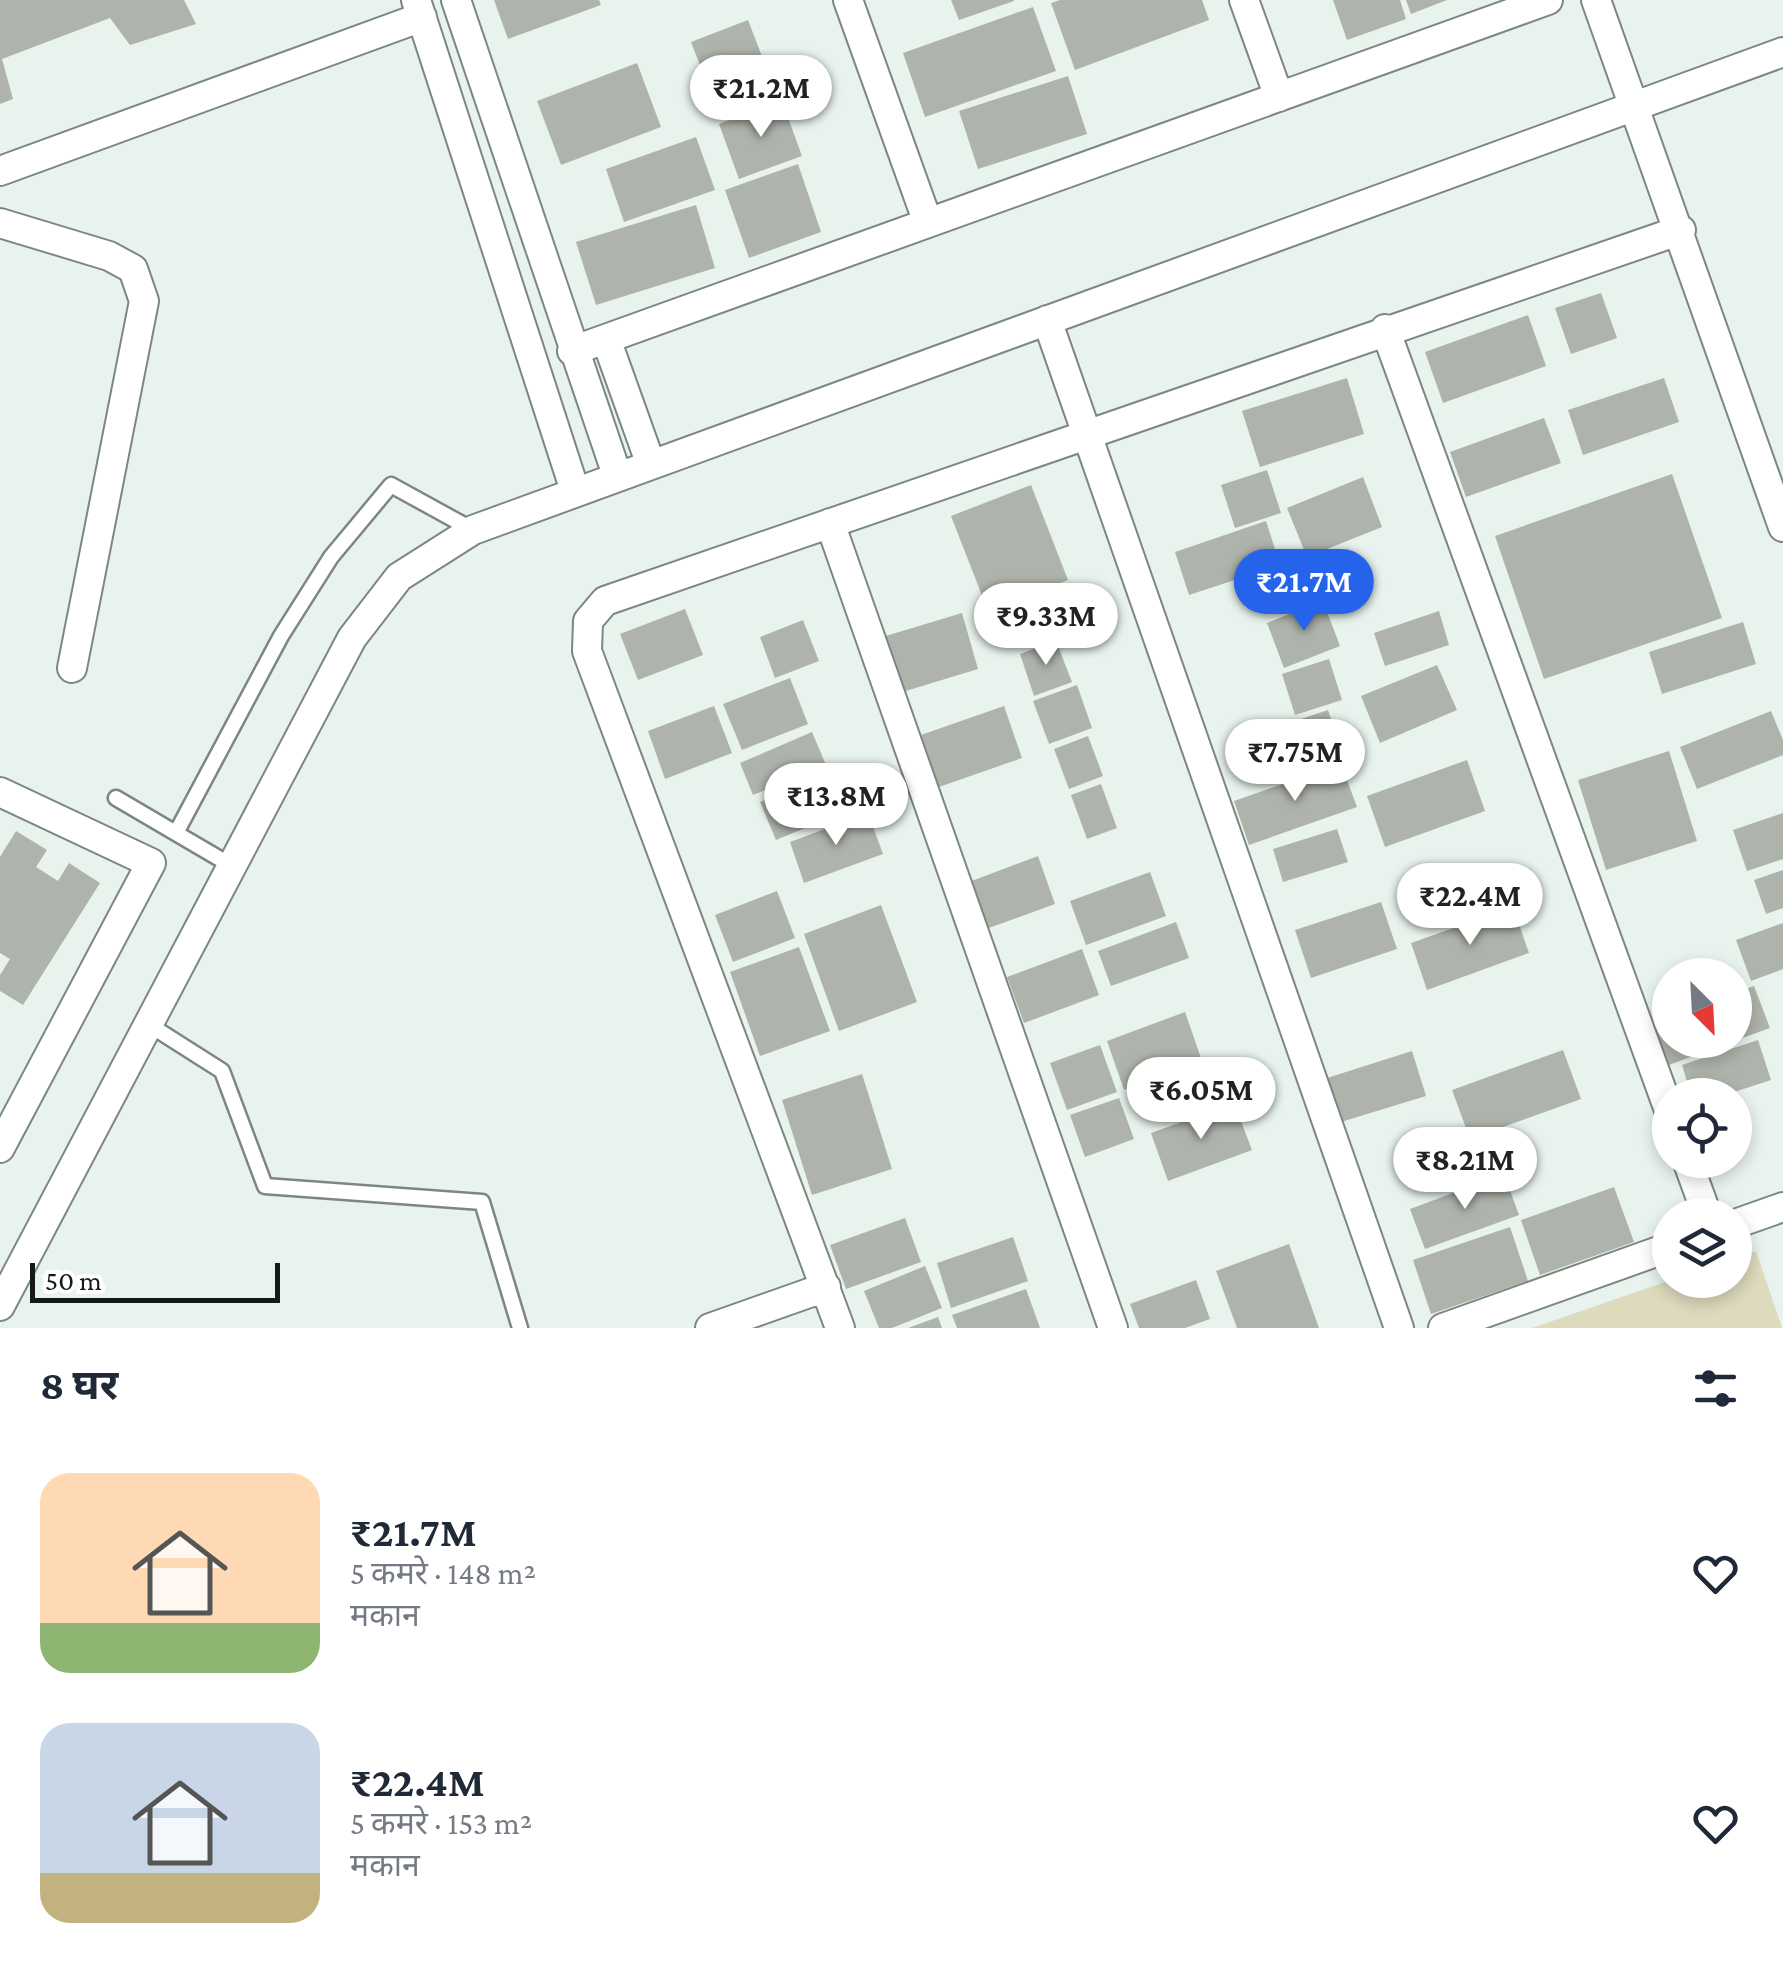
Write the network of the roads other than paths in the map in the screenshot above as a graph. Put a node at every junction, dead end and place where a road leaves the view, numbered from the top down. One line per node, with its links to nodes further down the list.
1 (456, 0): 17 (street)
2 (848, 0): 12 (street)
3 (1244, 0): 8 (street)
4 (1548, 0): 8 (street)
5 (1596, 0): 9 (street)
6 (419, 8): 10 (street); 21 (street)
7 (1783, 52): 9 (street)
8 (1278, 97): 12 (street)
9 (1633, 107): 13 (street); 14 (street)
10 (0, 171)
11 (0, 223): 25 (street)
12 (928, 224): 16 (street)
13 (1681, 230): 15 (street); 23 (street)
14 (1048, 320): 18 (street); 19 (street)
15 (1384, 329): 18 (street); 31 (street)
16 (606, 340): 17 (street); 19 (street)
17 (572, 352): 20 (street)
18 (1088, 434): 22 (street); 42 (street)
19 (650, 462): 20 (street)
20 (617, 475): 21 (street)
21 (575, 491): 24 (street)
22 (830, 524): 36 (street); 41 (street)
23 (1783, 527)
24 (472, 530): 28 (lane); 29 (street)
25 (72, 668)
26 (0, 792): 32 (street)
27 (116, 798): 28 (lane)
28 (176, 833): 29 (lane)
29 (232, 866): 30 (street)
30 (148, 1024): 37 (street); 38 (lane)
31 (1657, 1078)
32 (0, 1148)
33 (1783, 1207): 34 (street)
34 (1752, 1218)
35 (1652, 1253): 43 (street)
36 (826, 1287): 39 (street); 40 (street)
37 (0, 1306)
38 (520, 1328)
39 (710, 1328)
40 (840, 1328)
41 (1114, 1328)
42 (1400, 1328)
43 (1443, 1328)

